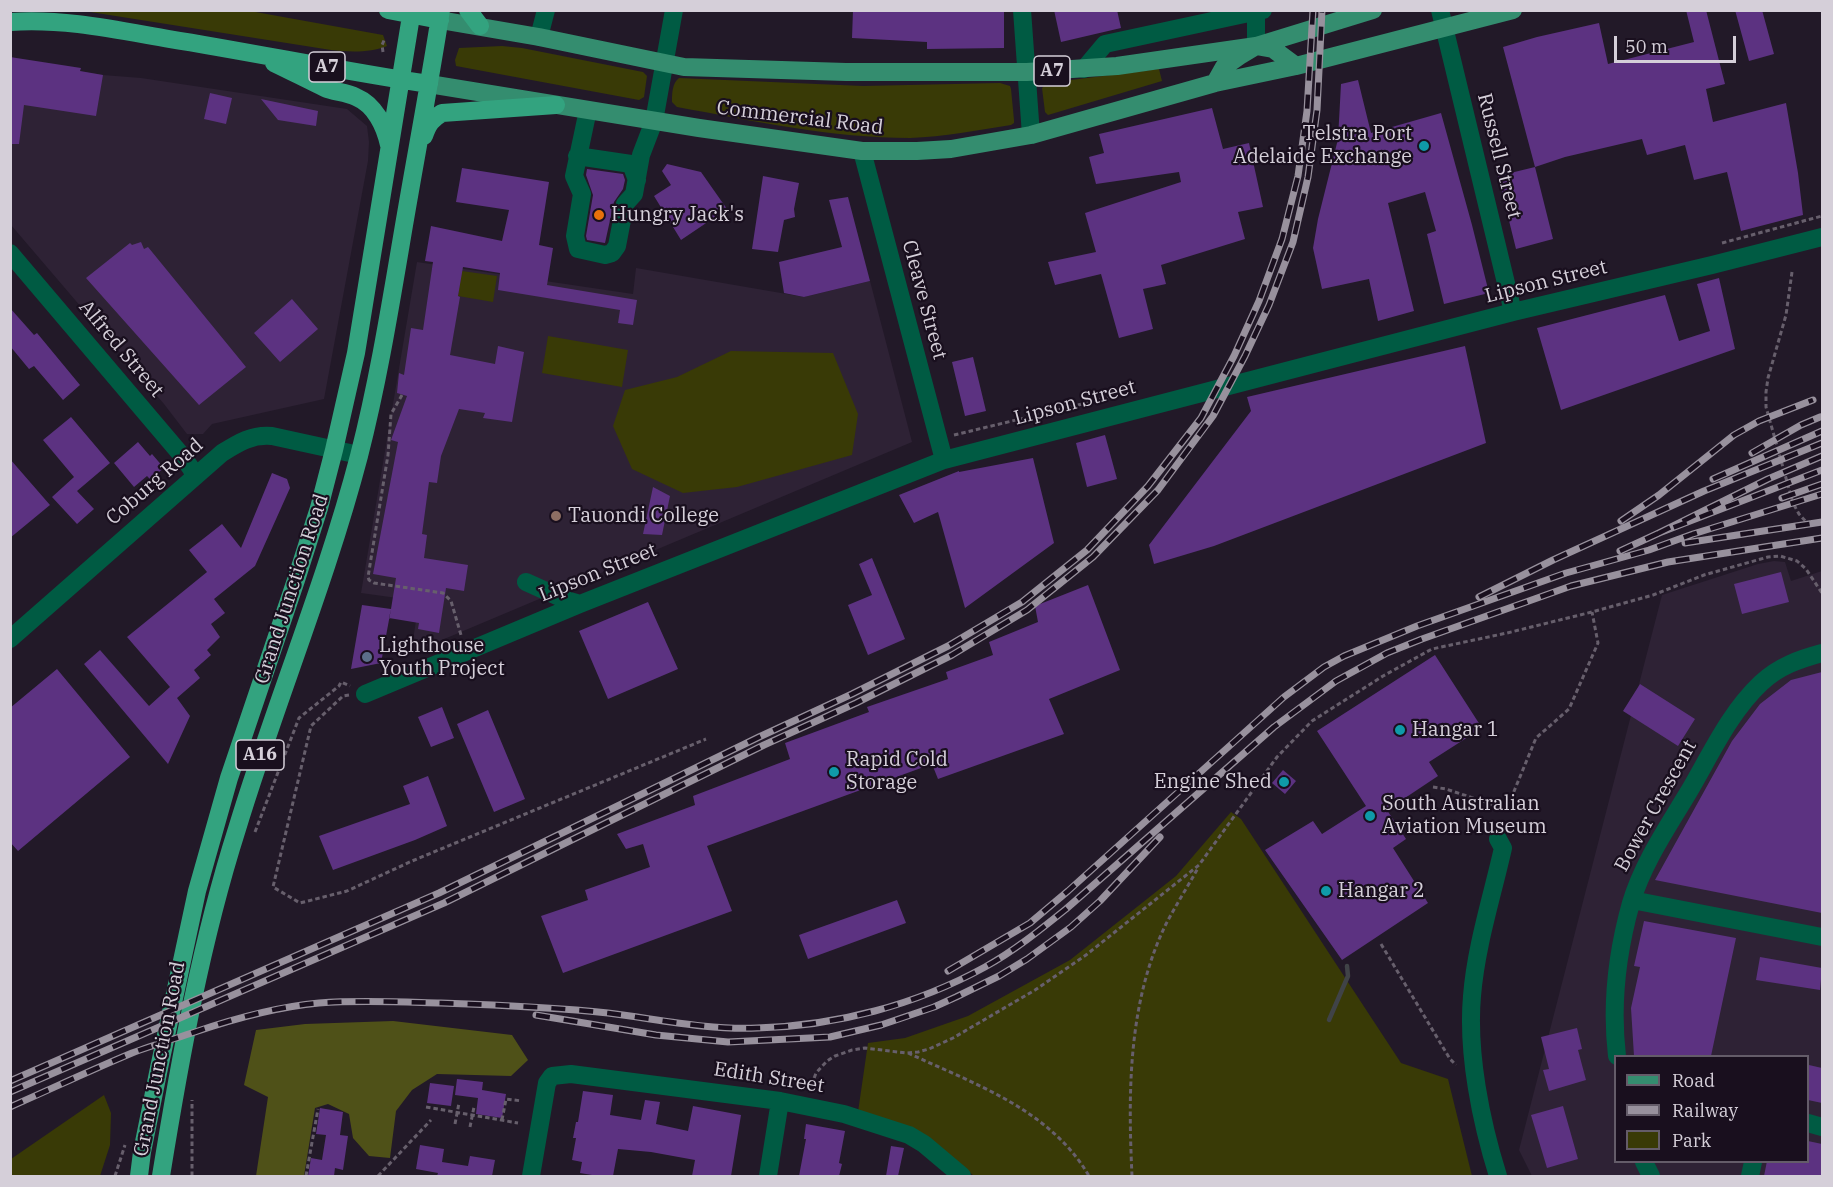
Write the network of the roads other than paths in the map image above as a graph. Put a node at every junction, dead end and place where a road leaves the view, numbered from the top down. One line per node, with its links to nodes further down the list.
1 (388, 10): 9 (highway, A7)
2 (468, 10): 13 (highway)
3 (546, 10): 14 (street)
4 (674, 10): 17 (street)
5 (1022, 10): 20 (street)
6 (1373, 10): 15 (main road, Commercial Road / A7)
7 (1513, 10): 11 (main road, Commercial Road / A7)
8 (1258, 11): 15 (street); 19 (street)
9 (412, 13): 10 (highway, A7); 21 (highway, Grand Junction Road / A16)
10 (441, 15): 13 (main road, Commercial Road / A7); 23 (highway, Grand Junction Road / A16)
11 (1442, 19): 18 (main road, Commercial Road / A7); 35 (street, Russell Street)
12 (10, 22): 16 (highway, A7)
13 (480, 26): 14 (main road, Commercial Road / A7)
14 (539, 37): 17 (main road, Commercial Road / A7)
15 (1256, 46): 18 (main road); 19 (main road, Commercial Road / A7); 22 (main road)
16 (254, 53): 21 (highway, A7); 28 (highway)
17 (665, 64): 20 (main road, Commercial Road / A7); 26 (street)
18 (1296, 66): 22 (main road, Commercial Road / A7)
19 (1084, 69): 20 (main road, Commercial Road / A7)
20 (1027, 72): 27 (street)
21 (401, 80): 23 (highway, A7); 28 (highway, Grand Junction Road / A16)
22 (1215, 82): 27 (main road, Commercial Road / A7)
23 (429, 84): 24 (main road, Commercial Road / A7); 31 (highway, Grand Junction Road / A16)
24 (556, 105): 25 (main road, Commercial Road / A7); 31 (highway)
25 (588, 110): 26 (main road, Commercial Road / A7); 30 (street)
26 (654, 121): 29 (main road, Commercial Road / A7); 32 (street)
27 (1031, 135): 29 (main road, Commercial Road / A7)
28 (390, 150): 36 (highway, Grand Junction Road / A16)
29 (862, 151): 38 (street, Cleave Street)
30 (577, 156): 32 (street); 32 (street)
31 (416, 163): 37 (highway, Grand Junction Road / A16)
32 (636, 166)
33 (1822, 237): 35 (street, Lipson Street)
34 (10, 253): 39 (street, Alfred Street)
35 (1514, 312): 38 (street, Lipson Street)
36 (334, 450): 37 (street, Coburg Road); 39 (street, Coburg Road); 50 (highway, Grand Junction Road / A16)
37 (359, 455): 51 (highway, Grand Junction Road / A16)
38 (944, 460): 41 (street, Lipson Street)
39 (196, 476): 42 (street, Coburg Road)
40 (526, 582): 41 (street)
41 (580, 604): 44 (street, Lipson Street)
42 (10, 639)
43 (1822, 653): 46 (street, Bower Crescent)
44 (365, 694)
45 (1498, 839): 55 (street)
46 (1632, 900): 47 (street); 48 (street, Bower Crescent)
47 (1822, 937)
48 (1617, 1055)
49 (780, 1101): 52 (street, Edith Street); 53 (street); 54 (street, Edith Street)
50 (140, 1176)
51 (161, 1176)
52 (531, 1176)
53 (768, 1176)
54 (962, 1176)
55 (1498, 1176)

